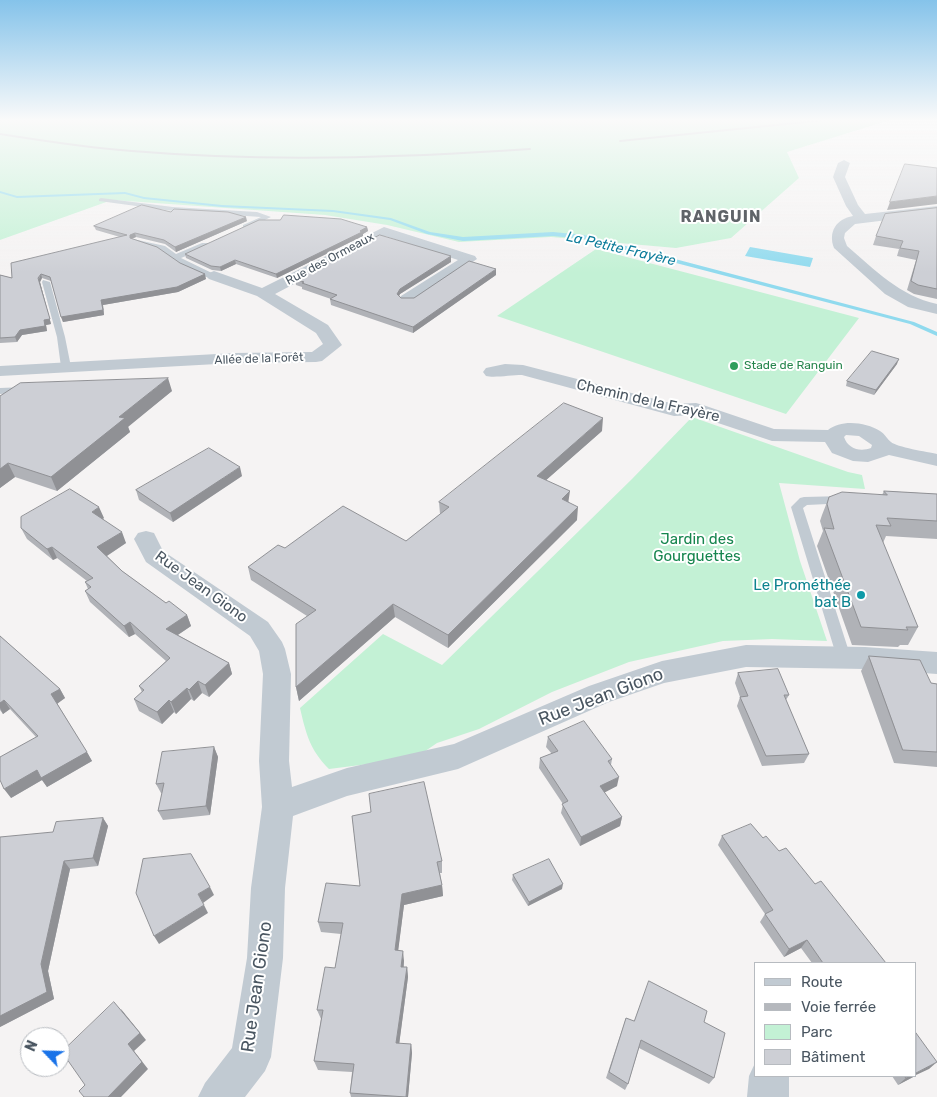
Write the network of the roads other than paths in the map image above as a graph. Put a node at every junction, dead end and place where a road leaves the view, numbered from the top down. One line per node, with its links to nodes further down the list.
1 (841, 171): 4 (street)
2 (101, 200): 5 (lane)
3 (937, 210): 4 (street)
4 (862, 219): 13 (street)
5 (240, 229)
6 (136, 241): 8 (lane, Allée de la Forêt)
7 (213, 241): 8 (lane)
8 (177, 257): 9 (lane, Allée de la Forêt)
9 (214, 276): 11 (street, Allée de la Forêt)
10 (46, 282): 14 (lane)
11 (263, 293): 12 (street, Rue des Ormeaux); 14 (street, Allée de la Forêt)
12 (407, 300)
13 (937, 309)
14 (66, 368): 15 (street, Allée de la Forêt)
15 (0, 371)
16 (492, 372): 21 (street, Chemin de la Frayère)
17 (0, 390): 18 (lane)
18 (13, 390): 19 (lane); 20 (lane)
19 (32, 390)
20 (0, 399)
21 (937, 460)
22 (860, 500): 24 (lane)
23 (146, 539): 26 (street, Rue Jean Giono)
24 (844, 658): 25 (street, Rue Jean Giono); 26 (street, Rue Jean Giono)
25 (937, 662)
26 (278, 807): 28 (street, Rue Jean Giono)
27 (769, 1077): 29 (street)
28 (219, 1097)
29 (768, 1097)

